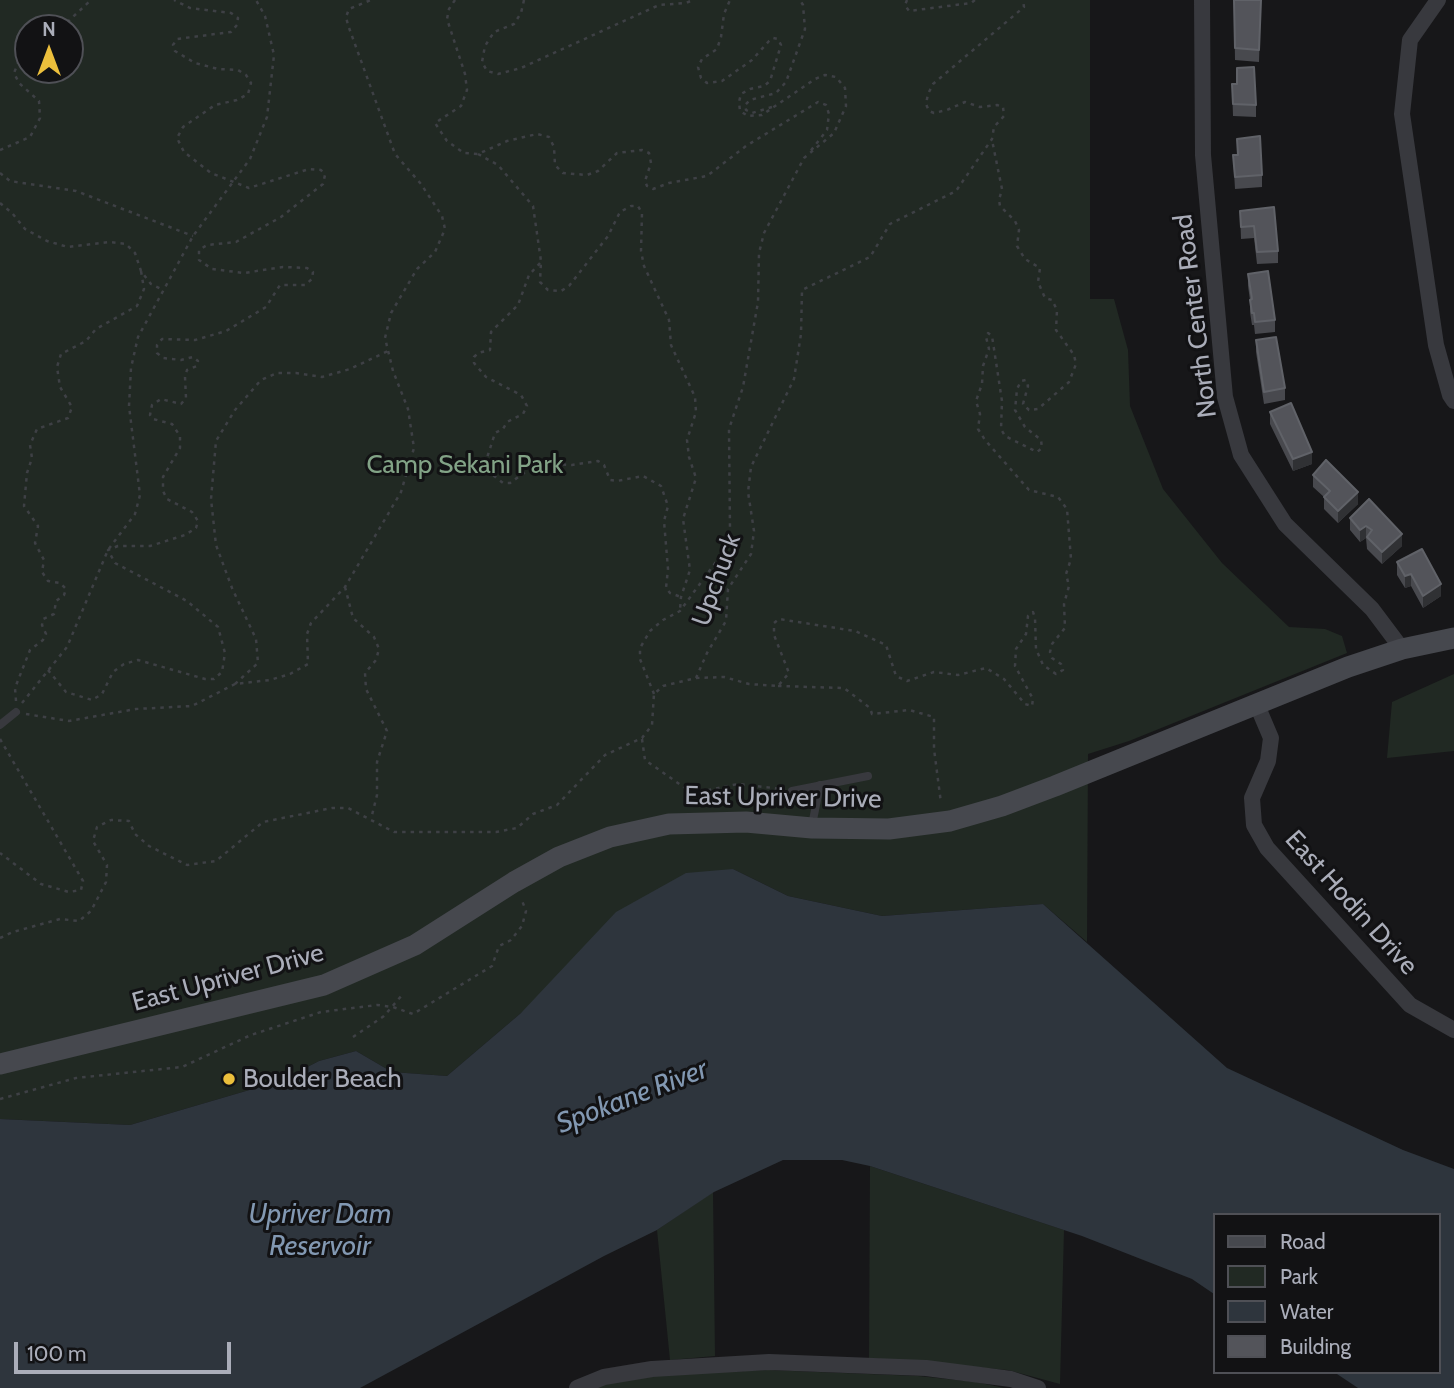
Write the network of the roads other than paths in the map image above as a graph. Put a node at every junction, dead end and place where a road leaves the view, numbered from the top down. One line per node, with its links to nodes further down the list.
1 (1202, 0): 5 (street, North Center Road)
2 (1438, 0): 3 (street)
3 (1454, 401)
4 (1454, 638): 5 (main road, East Upriver Drive)
5 (1402, 649): 6 (main road, East Upriver Drive)
6 (1257, 705): 12 (main road, East Upriver Drive); 13 (street, East Hodin Drive)
7 (16, 712): 8 (lane)
8 (0, 725)
9 (869, 776): 10 (lane)
10 (820, 785): 11 (lane); 12 (lane)
11 (792, 790)
12 (812, 828): 14 (main road, East Upriver Drive)
13 (1454, 1030)
14 (0, 1064)
15 (577, 1388): 16 (street)
16 (1038, 1388)

